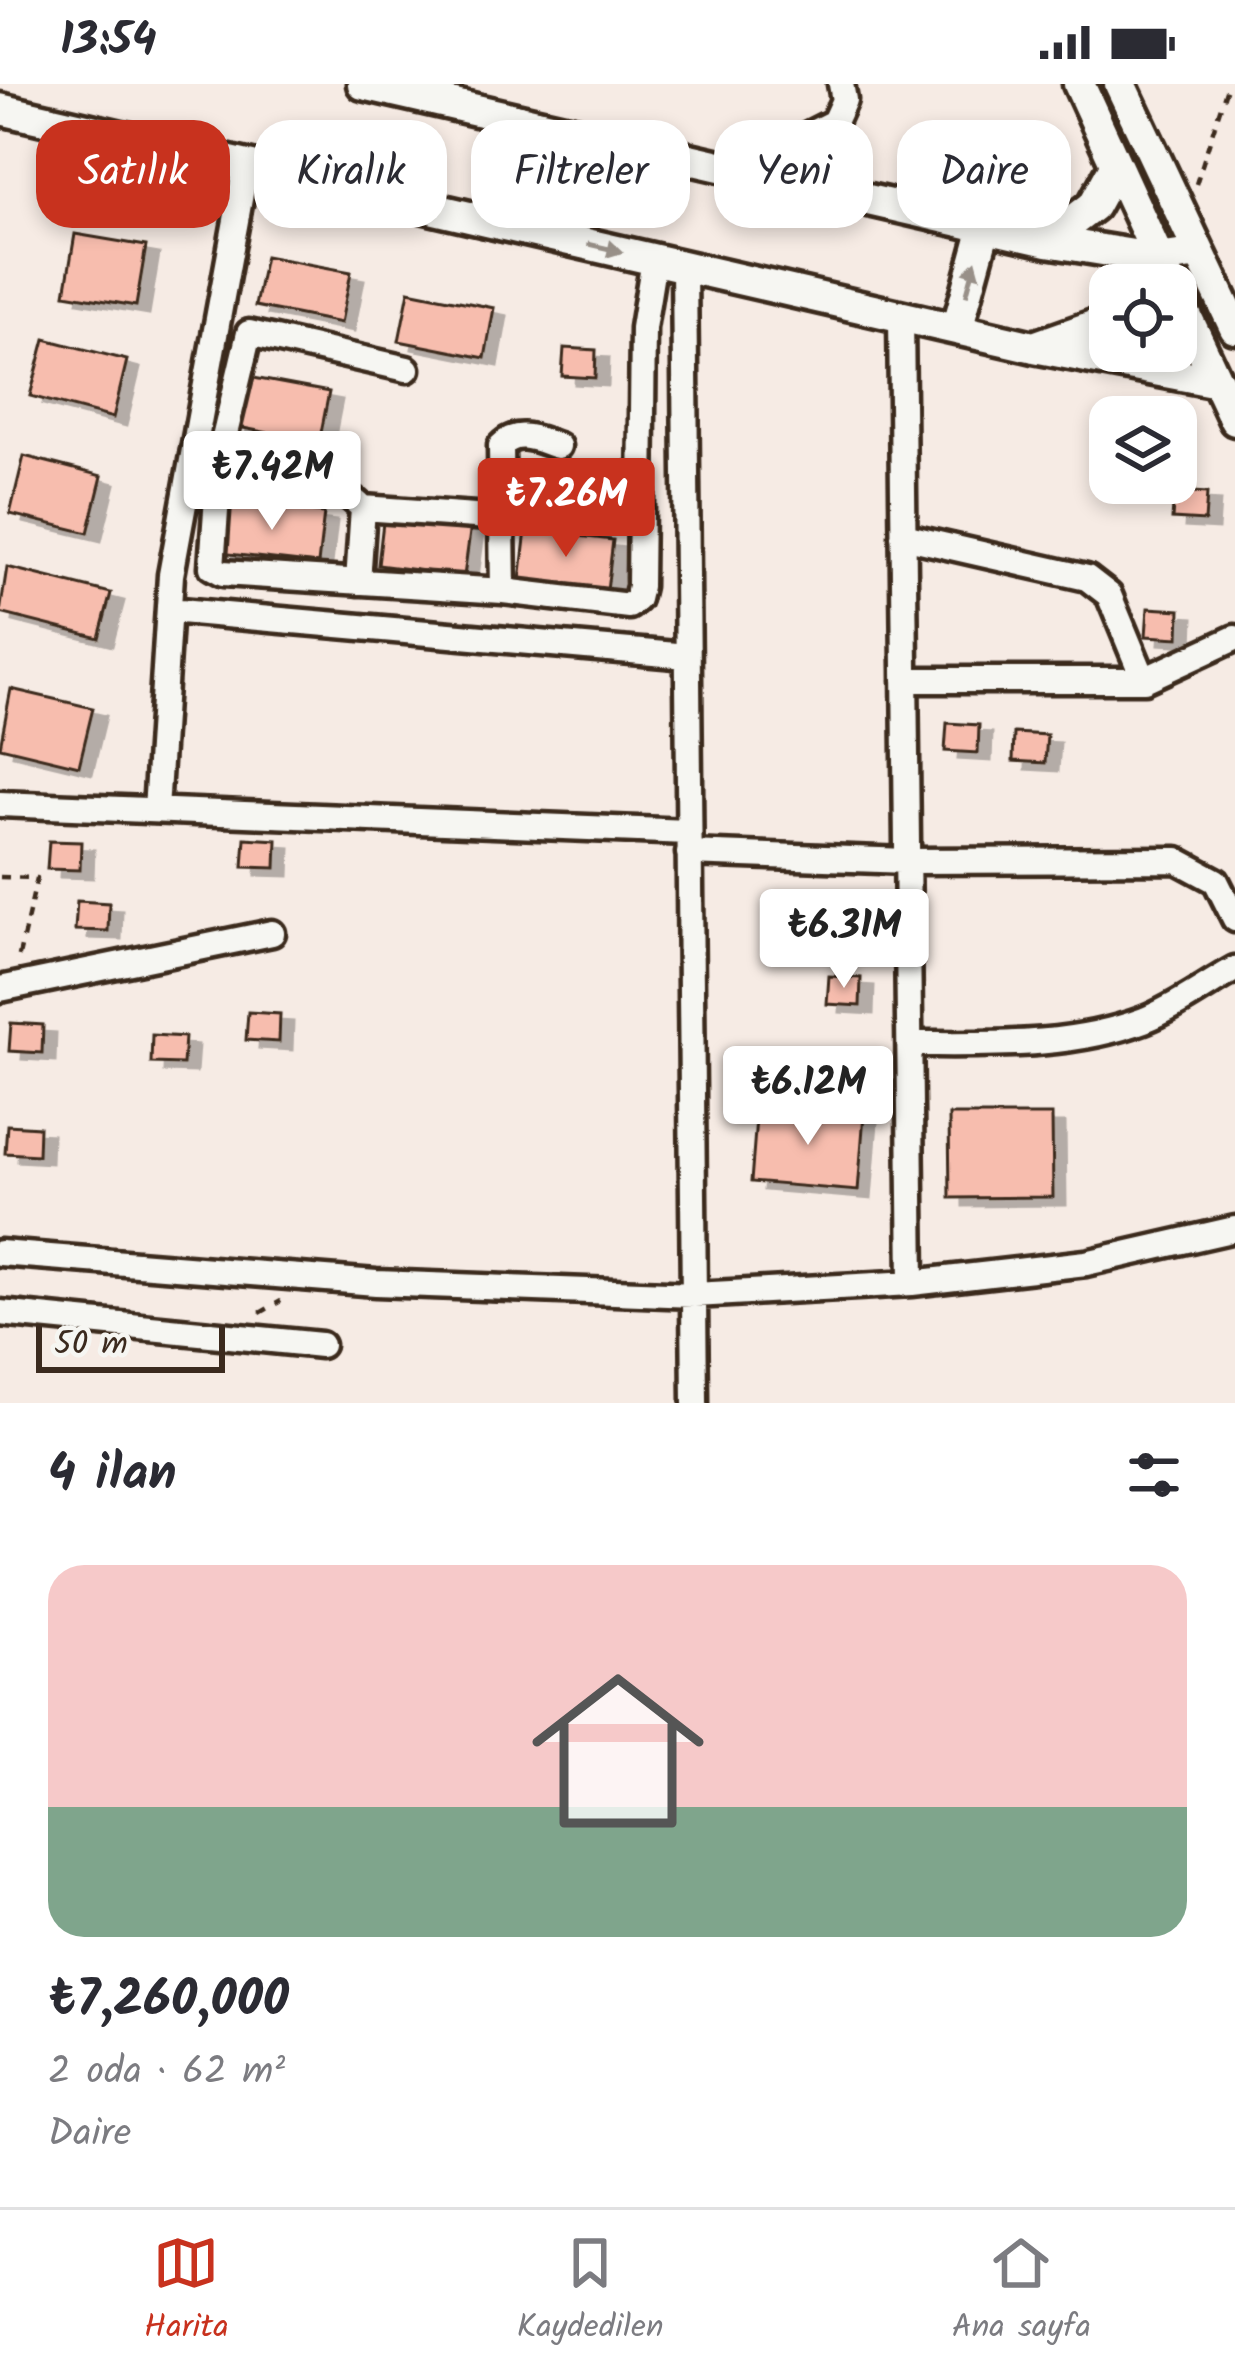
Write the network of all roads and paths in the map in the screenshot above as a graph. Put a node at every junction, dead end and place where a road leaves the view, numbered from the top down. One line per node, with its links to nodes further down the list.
1 (363, 84): 8 (main road)
2 (841, 84): 7 (street)
3 (1079, 84): 10 (main road)
4 (1120, 84): 11 (main road)
5 (1228, 84): 11 (path)
6 (0, 109): 9 (main road)
7 (835, 120)
8 (714, 164)
9 (246, 166): 15 (main road, one-way to 15); 39 (street)
10 (1115, 166): 14 (main road); 17 (main road)
11 (1184, 224): 18 (main road)
12 (984, 228): 24 (main road, one-way to 12)
13 (993, 228): 14 (main road)
14 (1047, 241): 16 (main road)
15 (669, 263): 21 (main road); 34 (street); 41 (street)
16 (1134, 264)
17 (1160, 264)
18 (1206, 266): 19 (main road); 20 (main road); 23 (main road)
19 (1197, 267)
20 (1197, 275)
21 (901, 316): 24 (main road); 36 (street)
22 (1089, 327): 26 (main road)
23 (1235, 328)
24 (957, 329): 26 (main road)
25 (1197, 340): 28 (main road)
26 (1034, 347): 28 (main road)
27 (407, 369): 31 (street)
28 (1217, 382): 29 (main road)
29 (1235, 420)
30 (558, 446): 35 (street)
31 (220, 455): 33 (street); 37 (street)
32 (587, 506): 34 (street)
33 (363, 508): 35 (street); 37 (street)
34 (639, 514): 38 (street)
35 (503, 518): 38 (street)
36 (903, 536): 42 (street); 43 (street)
37 (358, 582): 38 (street)
38 (503, 591)
39 (169, 610): 41 (street); 45 (street)
40 (1235, 638): 43 (street)
41 (687, 656): 46 (street)
42 (905, 680): 43 (street); 47 (street)
43 (1144, 680)
44 (0, 804): 45 (street)
45 (156, 810): 46 (street)
46 (688, 843): 47 (street); 58 (street)
47 (907, 861): 49 (street); 53 (street)
48 (0, 877): 52 (path)
49 (1235, 919)
50 (272, 933): 52 (street)
51 (1235, 969): 53 (street)
52 (6, 988)
53 (910, 1044): 57 (street)
54 (1235, 1229): 57 (street)
55 (0, 1253): 56 (street)
56 (324, 1279): 58 (street); 60 (path)
57 (912, 1283): 58 (street)
58 (694, 1295): 62 (street)
59 (0, 1313): 60 (street)
60 (218, 1335): 61 (street)
61 (321, 1345)
62 (695, 1403)

